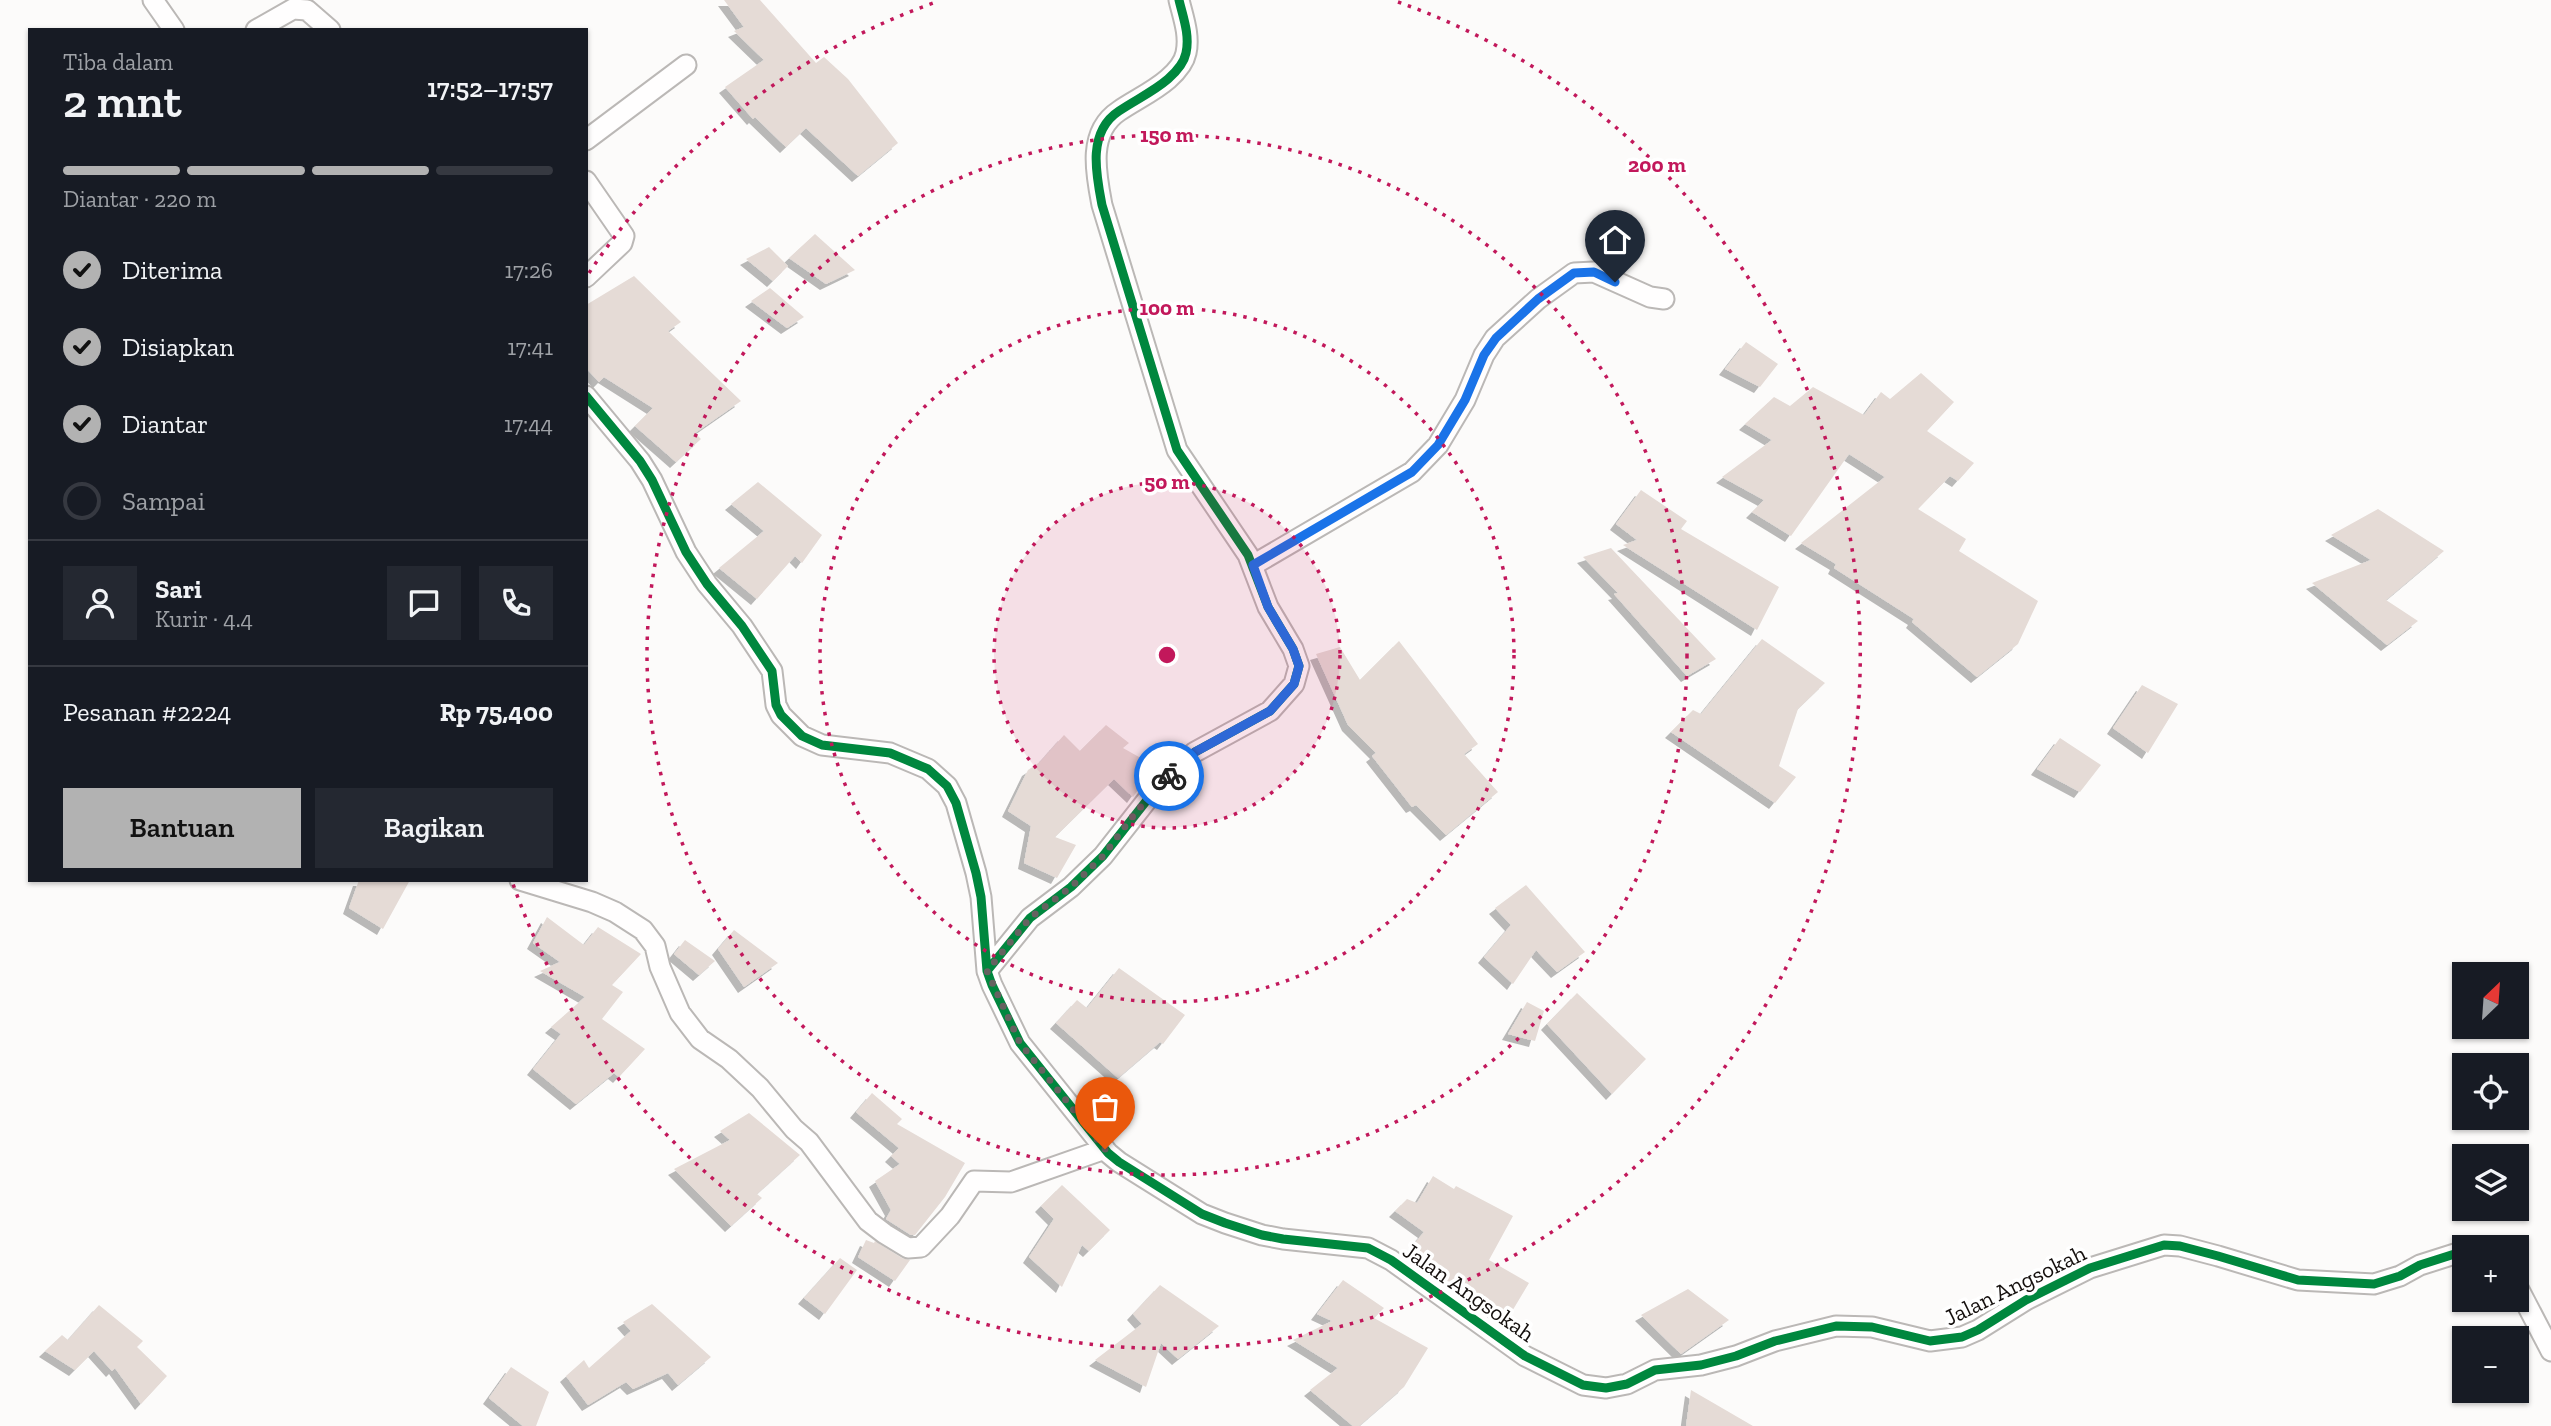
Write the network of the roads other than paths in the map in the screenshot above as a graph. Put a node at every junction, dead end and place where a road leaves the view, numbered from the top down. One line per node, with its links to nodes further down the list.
1 (153, 0): 3 (street)
2 (1179, 0): 12 (street)
3 (173, 28)
4 (260, 28): 5 (street)
5 (328, 28)
6 (686, 65): 7 (street)
7 (588, 138)
8 (588, 184): 9 (street)
9 (588, 275)
10 (1664, 299): 12 (street)
11 (594, 417): 14 (street, Jalan Angsokah)
12 (1253, 565): 14 (street)
13 (527, 882): 15 (street)
14 (987, 971): 15 (street, Jalan Angsokah)
15 (1105, 1149): 16 (street, Jalan Angsokah)
16 (2452, 1255)
17 (2529, 1308): 18 (street)
18 (2551, 1351)

